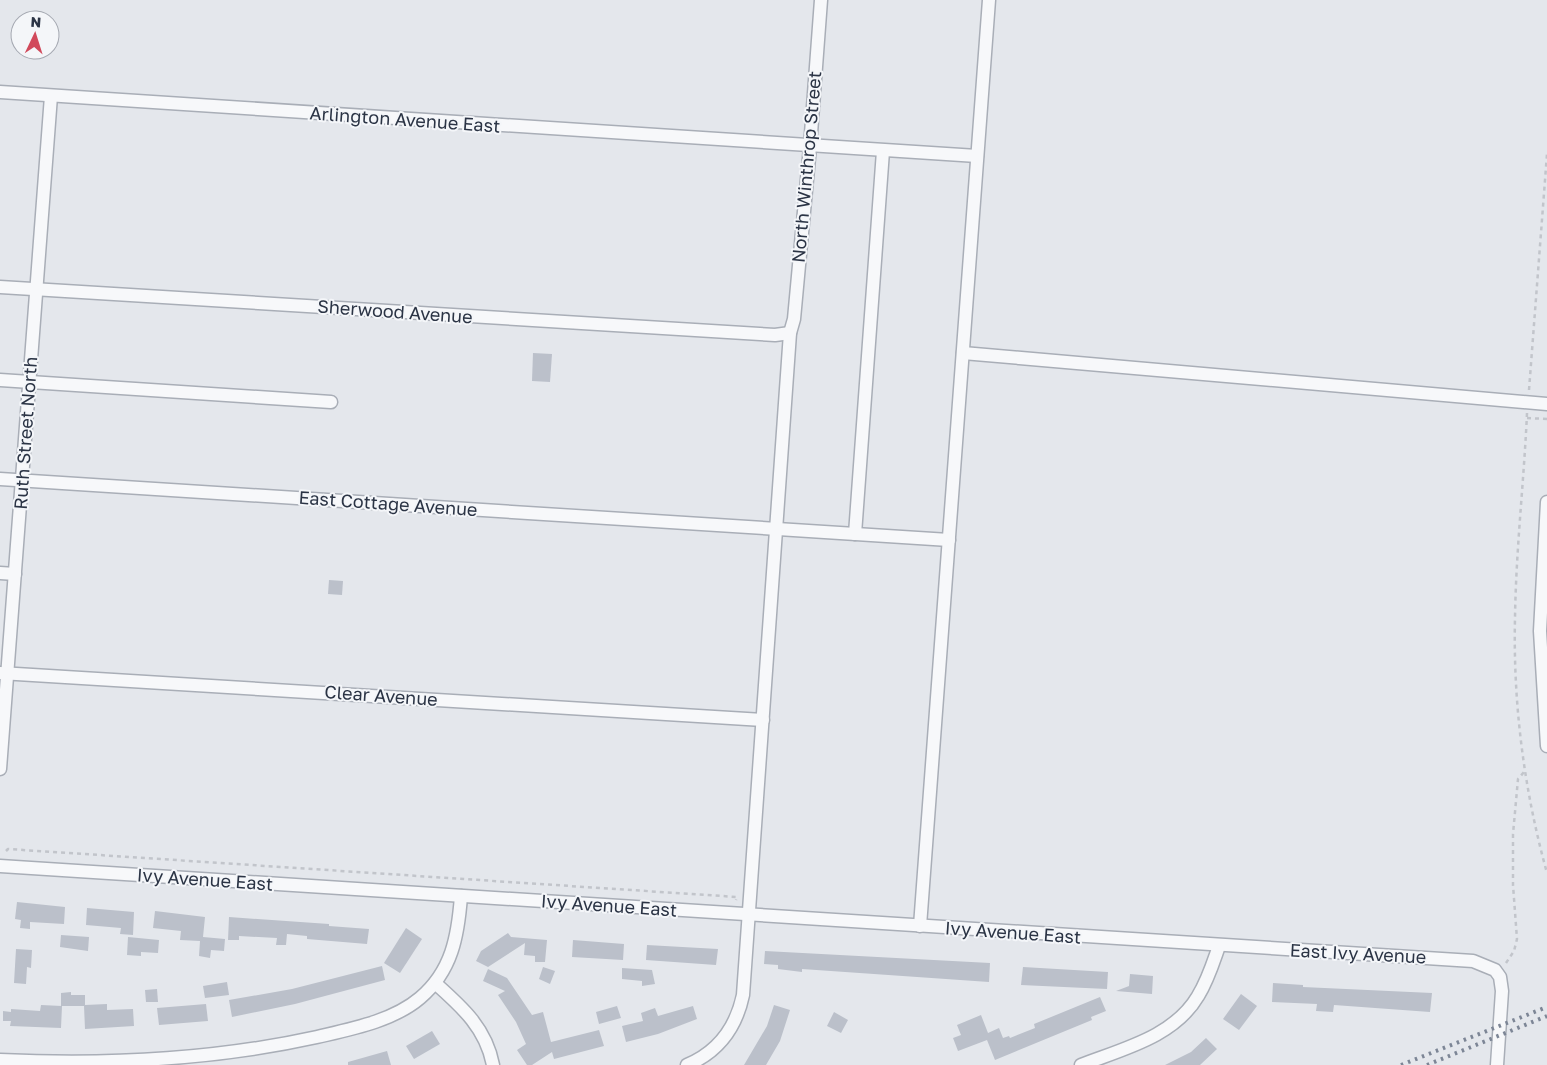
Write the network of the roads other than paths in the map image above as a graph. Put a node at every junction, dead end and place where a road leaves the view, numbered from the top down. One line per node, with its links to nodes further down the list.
1 (821, 0): 5 (street, North Winthrop Street)
2 (988, 0): 7 (street)
3 (0, 92): 4 (street, Arlington Avenue East)
4 (51, 96): 5 (street, Arlington Avenue East); 9 (street, Ruth Street North)
5 (810, 147): 6 (street, Arlington Avenue East); 10 (street, North Winthrop Street)
6 (883, 151): 7 (street, Arlington Avenue East); 20 (street)
7 (977, 156): 11 (street)
8 (0, 286): 9 (street, Sherwood Avenue)
9 (36, 289): 10 (street, Sherwood Avenue); 13 (street, Ruth Street North)
10 (790, 332): 19 (street, North Winthrop Street)
11 (962, 352): 15 (street); 21 (street)
12 (0, 380): 13 (street)
13 (30, 382): 14 (street); 17 (street, Ruth Street North)
14 (331, 402)
15 (1547, 404)
16 (0, 479): 17 (street, East Cottage Avenue)
17 (22, 481): 19 (street, East Cottage Avenue); 23 (street, Ruth Street North)
18 (1547, 502): 26 (street)
19 (776, 530): 20 (street, East Cottage Avenue); 25 (street, North Winthrop Street)
20 (855, 534): 21 (street, East Cottage Avenue)
21 (949, 540): 31 (street)
22 (0, 573): 23 (street)
23 (14, 574): 24 (street, Ruth Street North)
24 (4, 673): 25 (street, Clear Avenue); 27 (street, Ruth Street North)
25 (763, 720): 30 (street, North Winthrop Street)
26 (1547, 746)
27 (0, 768)
28 (0, 866): 29 (street, Ivy Avenue East)
29 (461, 896): 30 (street, Ivy Avenue East); 33 (street)
30 (749, 915): 31 (street, Ivy Avenue East); 36 (street, North Winthrop Street)
31 (920, 926): 32 (street, Ivy Avenue East)
32 (1219, 946): 37 (street); 38 (street, East Ivy Avenue)
33 (435, 983): 34 (street); 35 (street)
34 (0, 1060)
35 (493, 1065)
36 (687, 1065)
37 (1081, 1065)
38 (1497, 1065)

